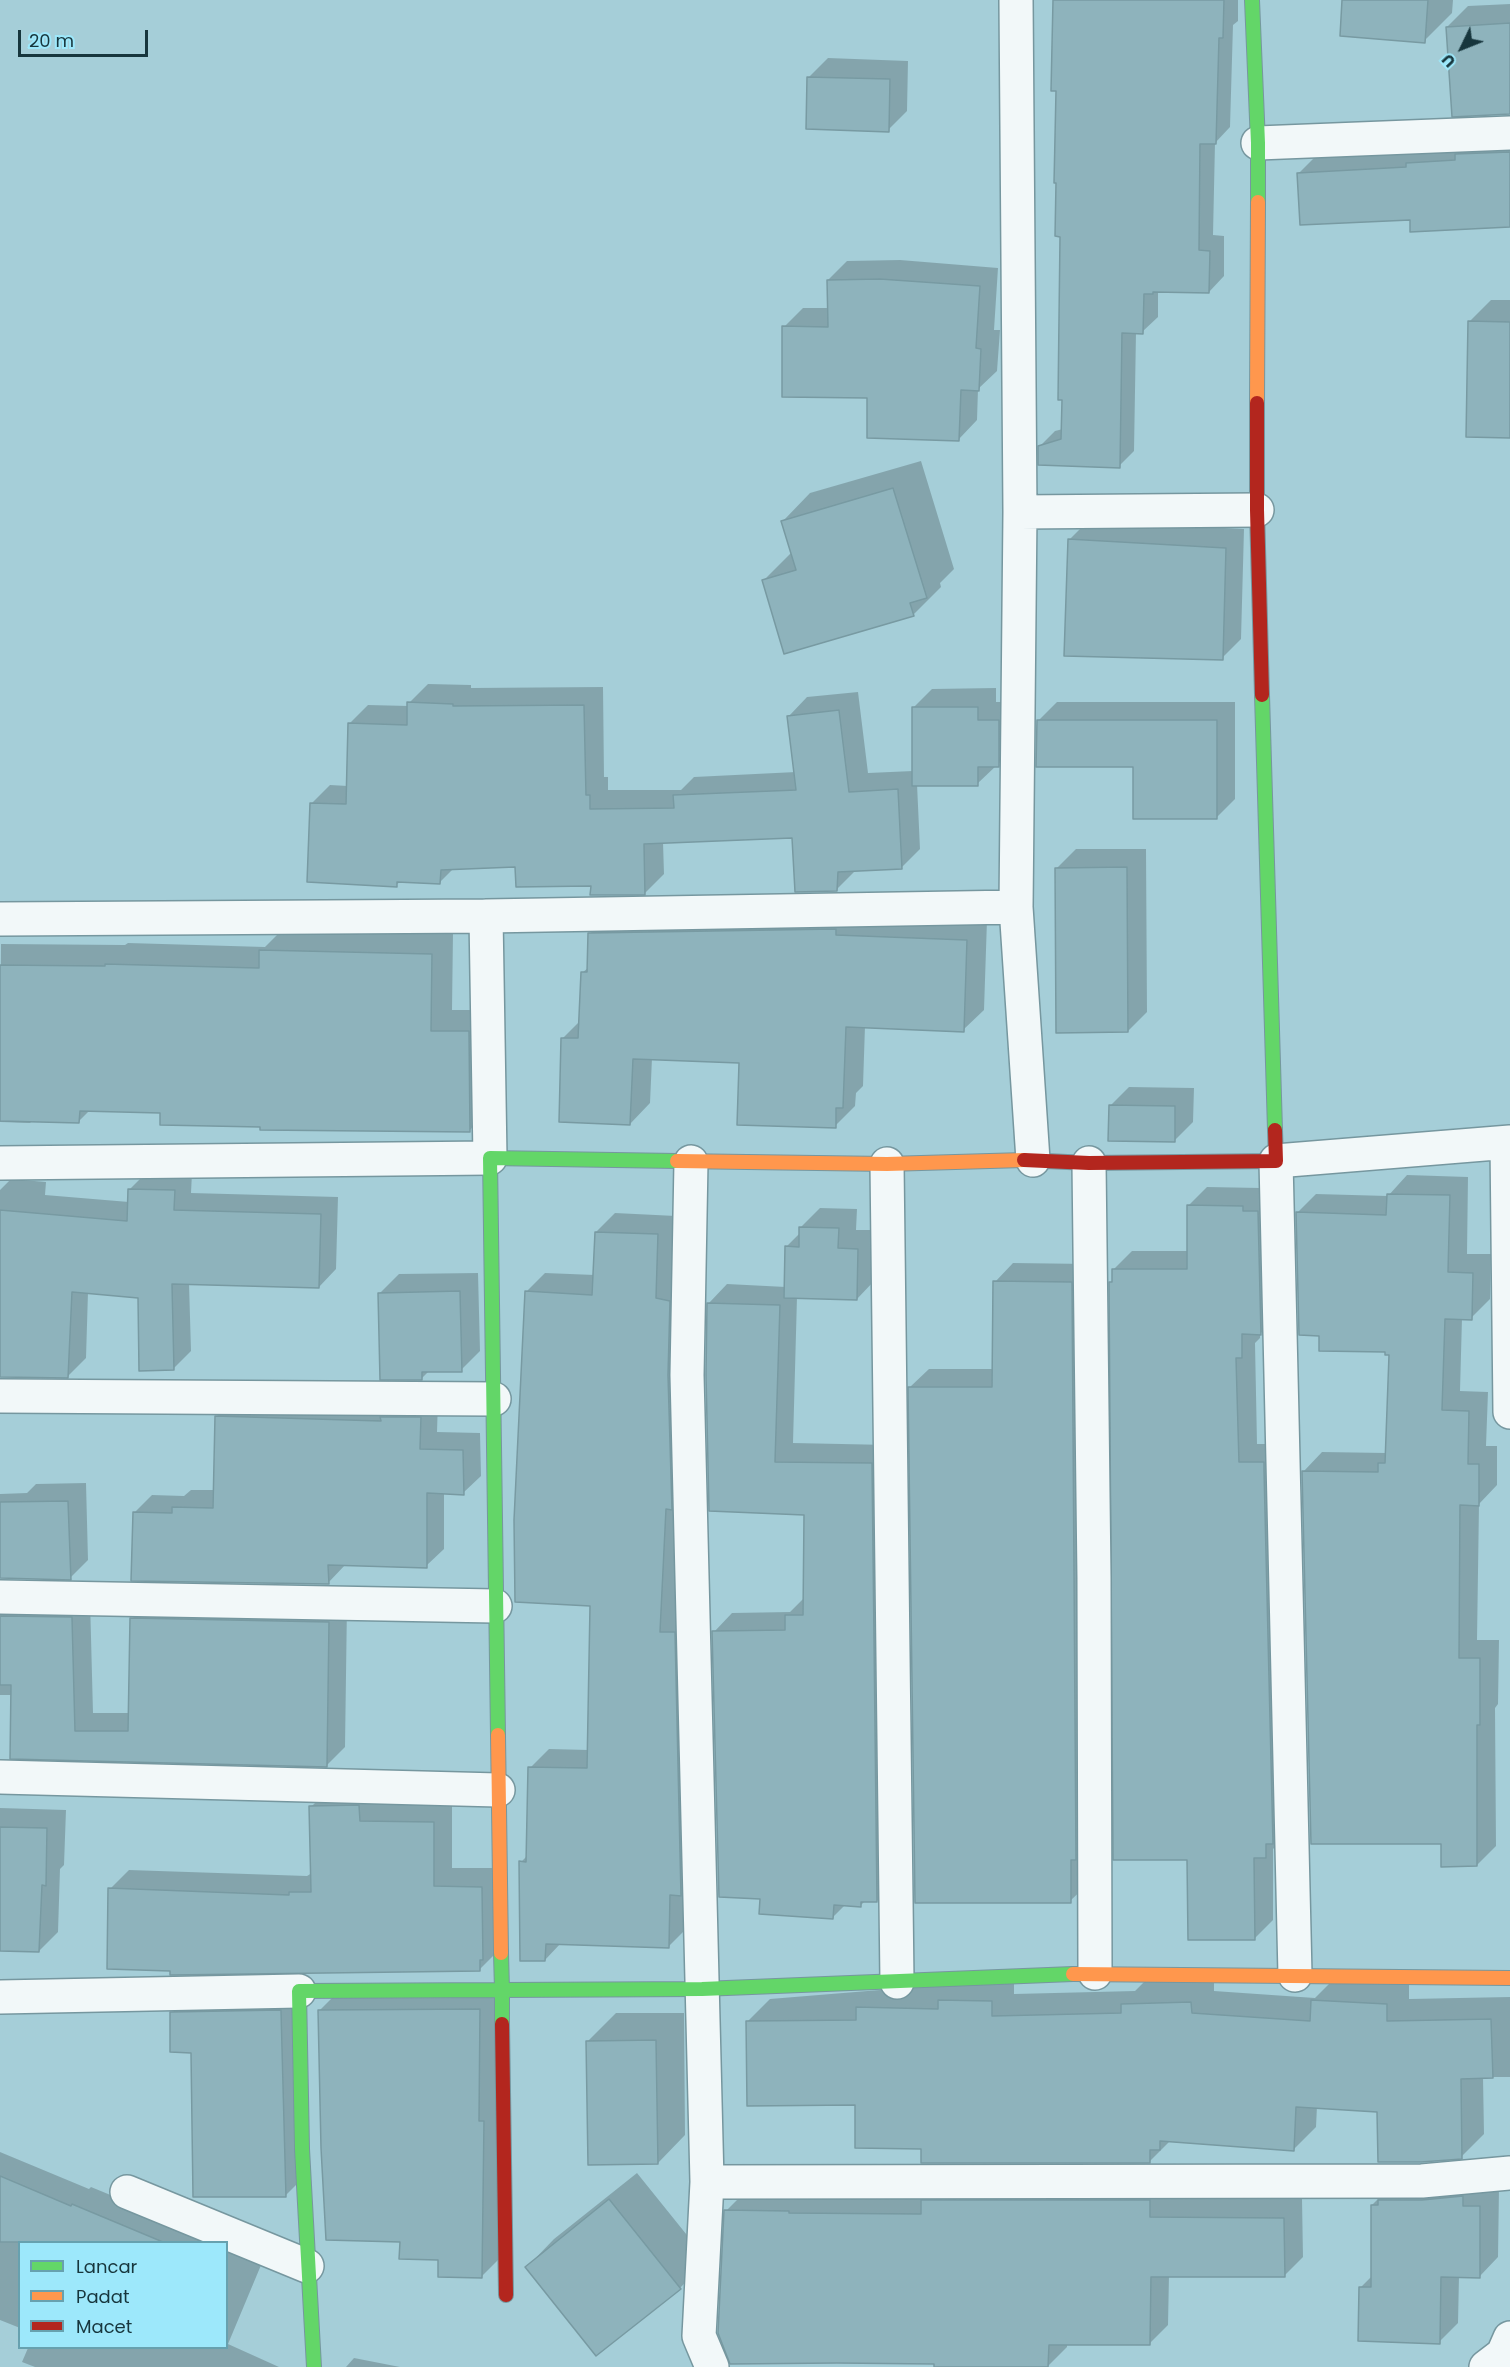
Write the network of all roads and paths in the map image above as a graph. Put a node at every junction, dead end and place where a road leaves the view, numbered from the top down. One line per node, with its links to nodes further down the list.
1 (1016, 0): 6 (street)
2 (1252, 0): 4 (street)
3 (1510, 133): 4 (street)
4 (1258, 143): 5 (street)
5 (1257, 510): 6 (street); 13 (street)
6 (1020, 512): 7 (street)
7 (1016, 907): 8 (street); 12 (street)
8 (486, 916): 9 (street); 11 (street)
9 (0, 919)
10 (1508, 1143): 13 (street); 20 (street)
11 (490, 1158): 14 (street); 15 (street); 19 (street)
12 (1033, 1160): 16 (street); 17 (street)
13 (1276, 1161): 16 (street); 26 (street)
14 (691, 1162): 17 (street); 29 (street)
15 (0, 1163)
16 (1089, 1163): 25 (street)
17 (887, 1164): 28 (street)
18 (0, 1396): 19 (street)
19 (494, 1399): 22 (street)
20 (1510, 1412)
21 (0, 1597): 22 (street)
22 (495, 1606): 24 (street)
23 (0, 1777): 24 (street)
24 (498, 1790): 30 (street)
25 (1095, 1973): 26 (street); 28 (street)
26 (1295, 1975): 27 (street)
27 (1510, 1978)
28 (897, 1982): 29 (street)
29 (702, 1989): 30 (street); 34 (street)
30 (502, 1990): 31 (street); 37 (street)
31 (300, 1991): 32 (street); 36 (street)
32 (0, 1997)
33 (1510, 2173): 34 (street)
34 (707, 2182): 40 (street)
35 (127, 2192): 36 (street)
36 (307, 2266): 39 (street)
37 (506, 2295)
38 (1510, 2338): 41 (street)
39 (314, 2367)
40 (712, 2367)
41 (1486, 2367)

